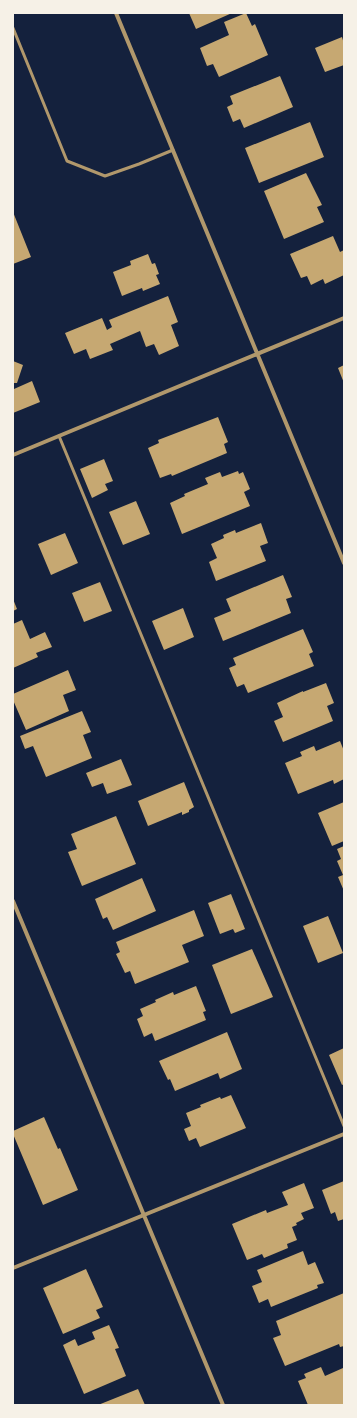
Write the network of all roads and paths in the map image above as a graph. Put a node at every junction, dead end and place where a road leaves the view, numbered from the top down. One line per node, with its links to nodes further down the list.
1 (116, 13): 3 (street)
2 (13, 28): 3 (lane)
3 (173, 150): 5 (street)
4 (344, 318): 5 (street)
5 (257, 355): 6 (street); 8 (street)
6 (59, 436): 7 (street); 10 (lane)
7 (13, 455)
8 (344, 563)
9 (13, 901): 12 (street)
10 (344, 1126)
11 (344, 1134): 12 (street)
12 (144, 1214): 13 (street); 14 (street)
13 (13, 1268)
14 (223, 1405)

